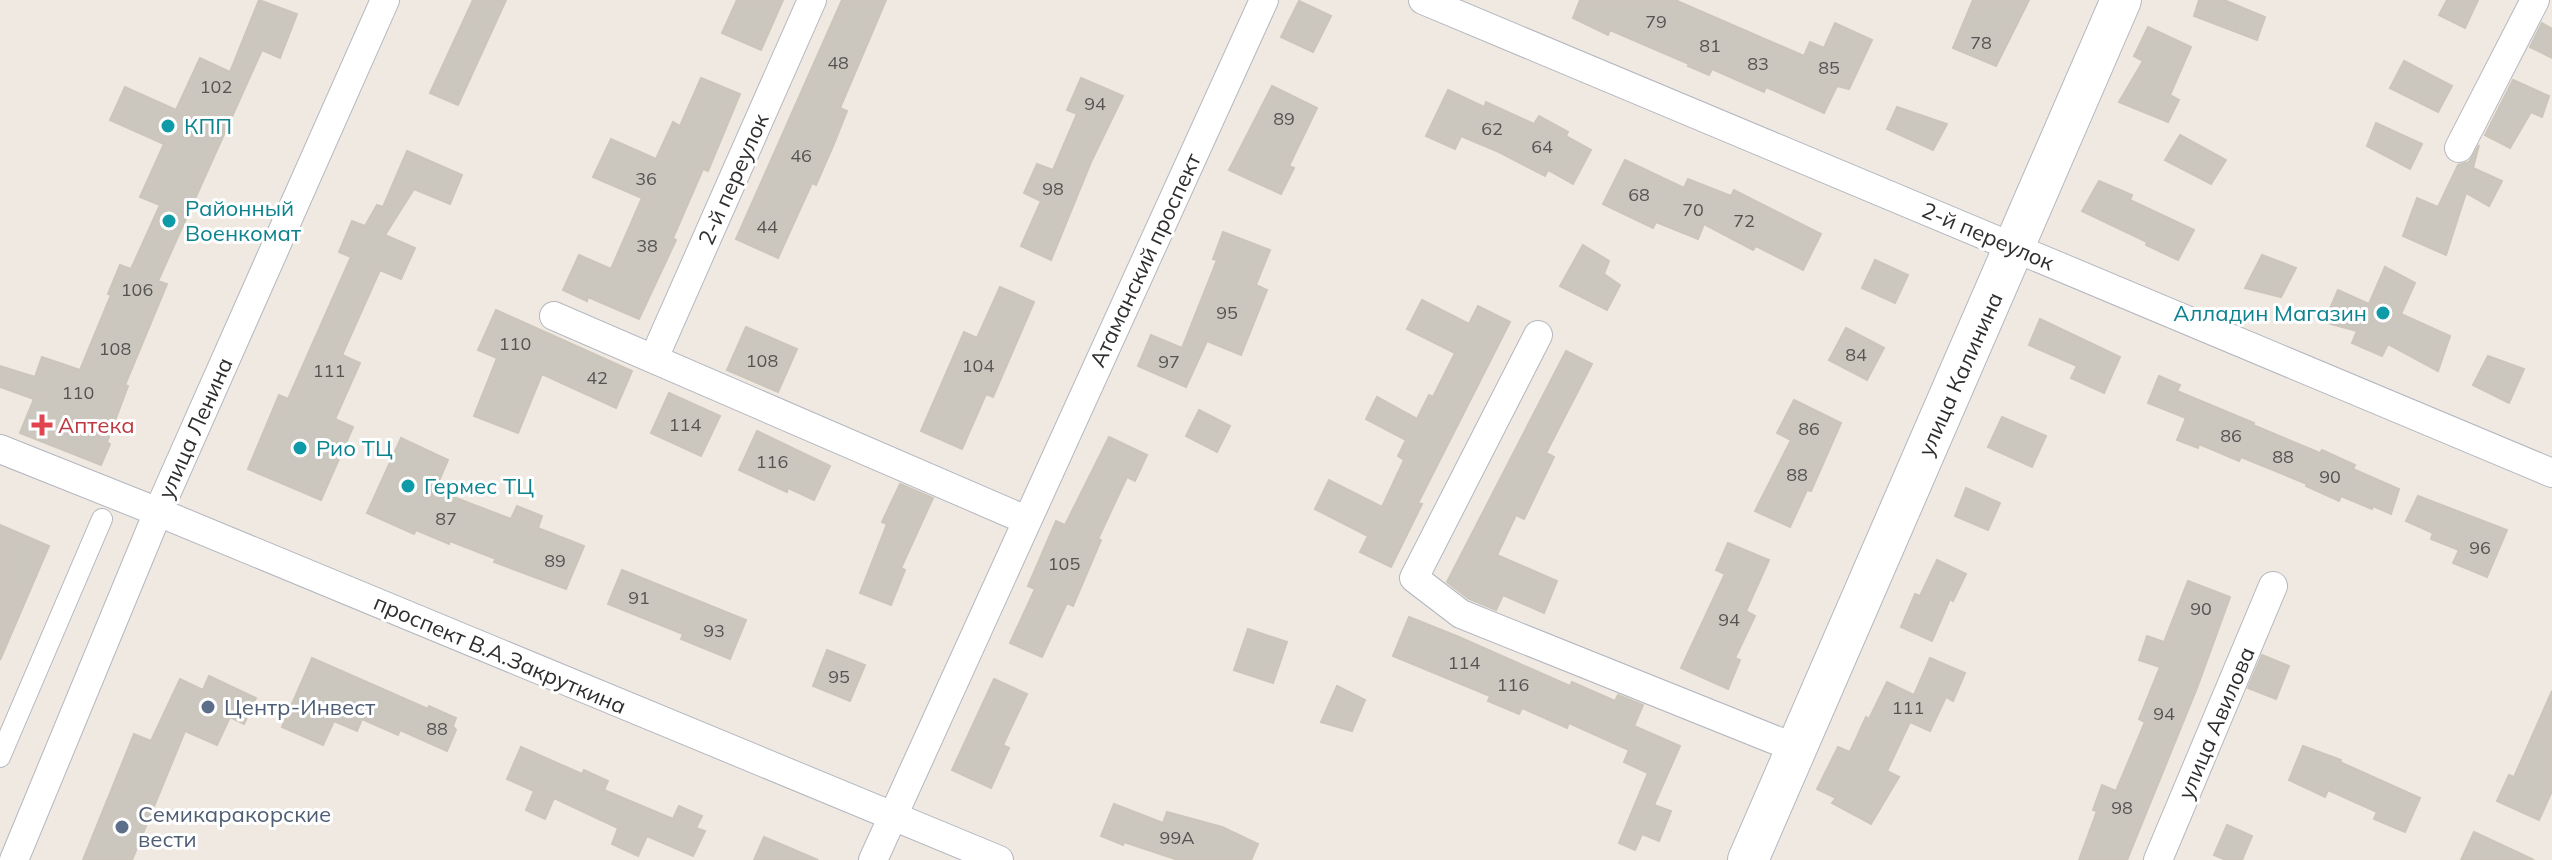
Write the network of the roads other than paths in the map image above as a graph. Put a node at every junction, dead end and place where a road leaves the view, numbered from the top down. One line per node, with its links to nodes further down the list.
1 (385, 0): 14 (street, улица Ленина)
2 (812, 0): 11 (street, 2-й переулок)
3 (1264, 0): 16 (street, Атаманский проспект)
4 (1423, 0): 8 (street, 2-й переулок)
5 (2121, 0): 8 (main road, улица Калинина)
6 (2535, 0): 7 (street)
7 (2459, 148)
8 (2015, 248): 13 (street, 2-й переулок); 18 (main road, улица Калинина)
9 (554, 316): 11 (street)
10 (1538, 335): 18 (street)
11 (654, 358): 16 (street)
12 (0, 449): 14 (street, проспект В.А.Закруткина)
13 (2552, 473)
14 (158, 512): 20 (street, проспект В.А.Закруткина); 21 (street, улица Ленина)
15 (102, 519): 19 (street)
16 (1026, 520): 20 (street, Атаманский проспект)
17 (2273, 586): 25 (street, улица Авилова)
18 (1795, 748): 24 (main road, улица Калинина)
19 (0, 757)
20 (892, 817): 22 (street, Атаманский проспект); 23 (street, проспект В.А.Закруткина)
21 (14, 860)
22 (873, 860)
23 (999, 860)
24 (1748, 860)
25 (2158, 860)

